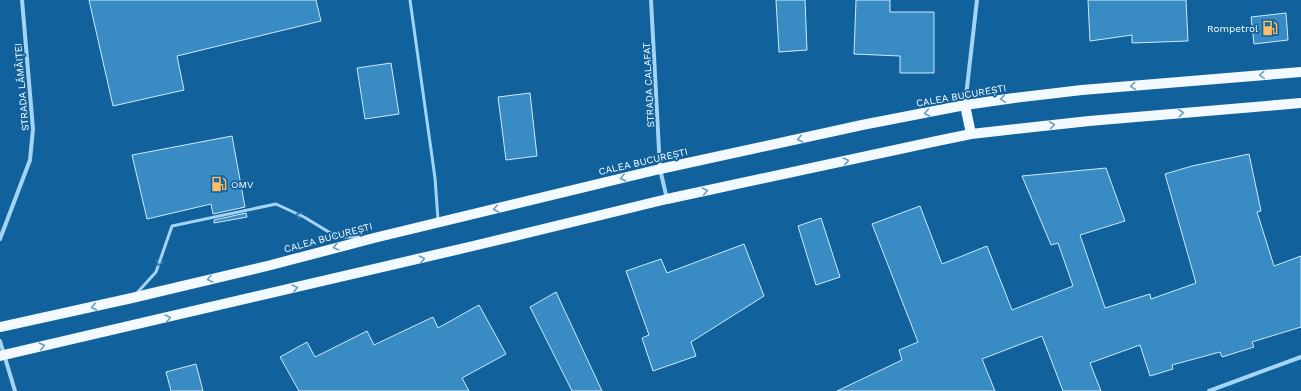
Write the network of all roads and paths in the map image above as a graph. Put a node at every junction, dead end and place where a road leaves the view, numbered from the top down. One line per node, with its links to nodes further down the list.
1 (22, 0): 12 (street, STRADA LĂMÂIȚEI)
2 (410, 0): 11 (lane)
3 (651, 0): 9 (street, STRADA CALAFAT)
4 (976, 0): 7 (street)
5 (1301, 72): 7 (main road, CALEA BUCUREȘTI, one-way to 7)
6 (1301, 103): 8 (main road, one-way to 6)
7 (965, 105): 8 (main road); 9 (main road, CALEA BUCUREȘTI, one-way to 9)
8 (971, 134): 10 (main road, one-way to 8)
9 (660, 169): 10 (street, STRADA CALAFAT); 11 (main road, CALEA BUCUREȘTI, one-way to 11)
10 (667, 199): 17 (main road, one-way to 10)
11 (438, 222): 13 (main road, CALEA BUCUREȘTI)
12 (0, 238)
13 (374, 238): 14 (main road, CALEA BUCUREȘTI, one-way to 14); 14 (lane, one-way to 14)
14 (132, 298): 15 (main road, CALEA BUCUREȘTI, one-way to 15)
15 (0, 327)
16 (0, 341): 17 (street)
17 (2, 355): 19 (street)
18 (1301, 357): 20 (street)
19 (15, 391)
20 (1209, 391)

